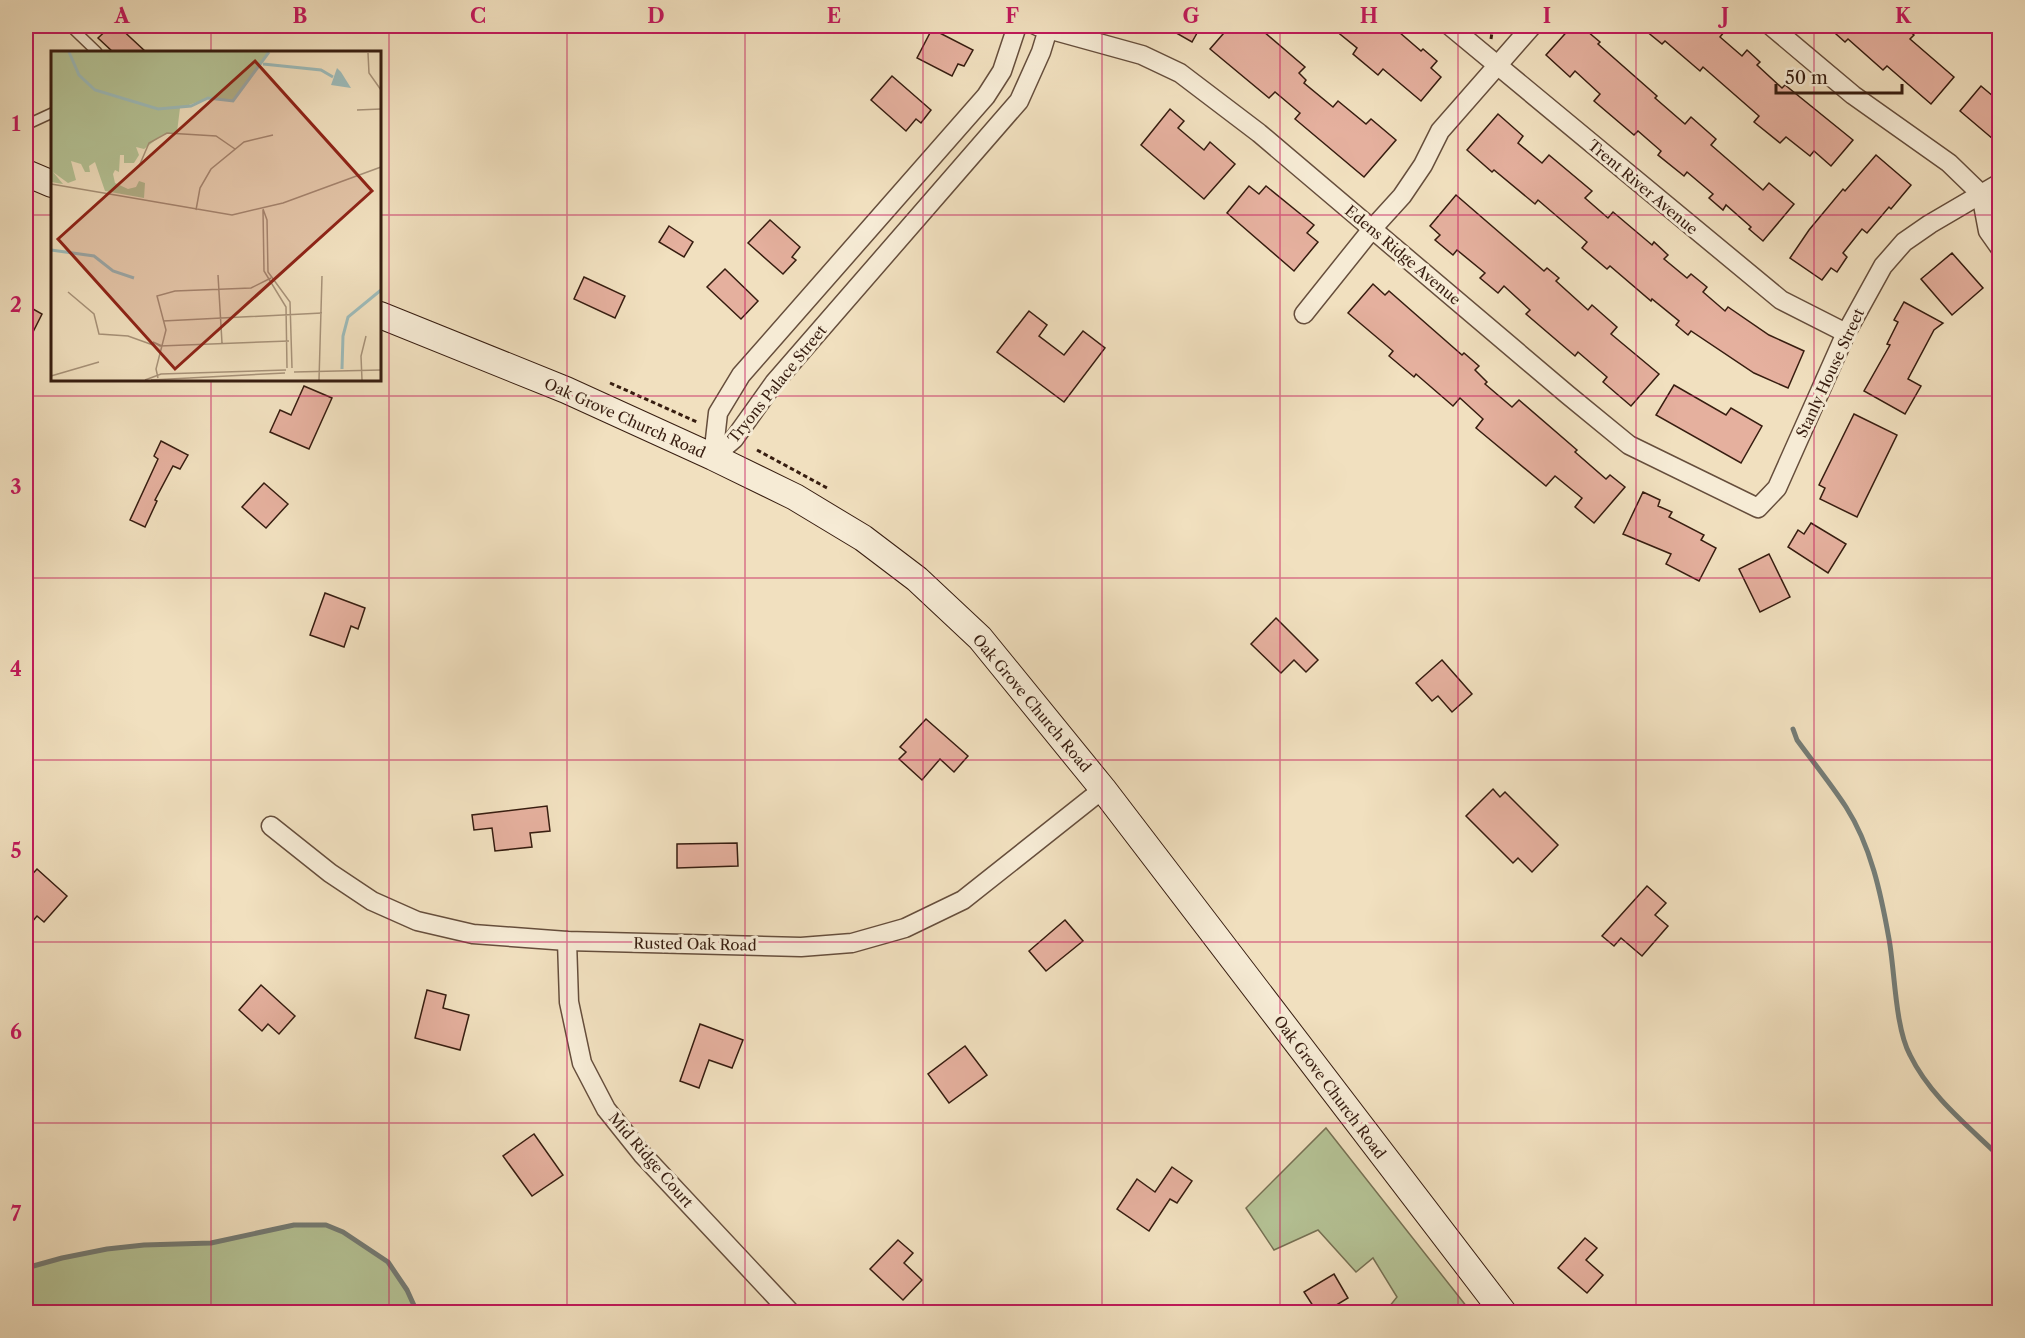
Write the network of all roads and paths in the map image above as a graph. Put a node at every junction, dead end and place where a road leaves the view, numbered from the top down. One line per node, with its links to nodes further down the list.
1 (70, 26): 9 (lane)
2 (1017, 26): 19 (street, Tryons Palace Street)
3 (1045, 26): 18 (street, Edens Ridge Avenue); 21 (street, Tryons Palace Street)
4 (1450, 26): 10 (street, Trent River Avenue)
5 (1492, 26): 8 (path)
6 (1532, 26): 10 (street)
7 (1771, 26): 16 (street)
8 (1491, 42)
9 (96, 51)
10 (1498, 66): 18 (street); 24 (street, Trent River Avenue)
11 (51, 113): 12 (lane)
12 (26, 125)
13 (26, 173): 15 (main road)
14 (2000, 183): 16 (street, Stanly House Street)
15 (51, 184)
16 (1981, 194): 17 (street); 20 (street); 24 (street, Stanly House Street)
17 (2000, 207)
18 (1372, 229): 22 (street); 30 (street, Edens Ridge Avenue)
19 (859, 242): 21 (street); 28 (street, Tryons Palace Street)
20 (2000, 248)
21 (882, 261): 28 (street, Tryons Palace Street)
22 (1304, 314)
23 (381, 315): 28 (main road, Oak Grove Church Road)
24 (1846, 333): 30 (street, Stanly House Street)
25 (610, 383): 26 (path)
26 (697, 422)
27 (757, 450): 29 (path)
28 (713, 457): 31 (main road, Oak Grove Church Road)
29 (829, 489)
30 (1758, 508)
31 (1103, 789): 33 (street, Rusted Oak Road); 35 (main road, Oak Grove Church Road)
32 (271, 825): 33 (street, Rusted Oak Road)
33 (567, 941): 34 (street, Mid Ridge Court)
34 (790, 1312)
35 (1503, 1312)

